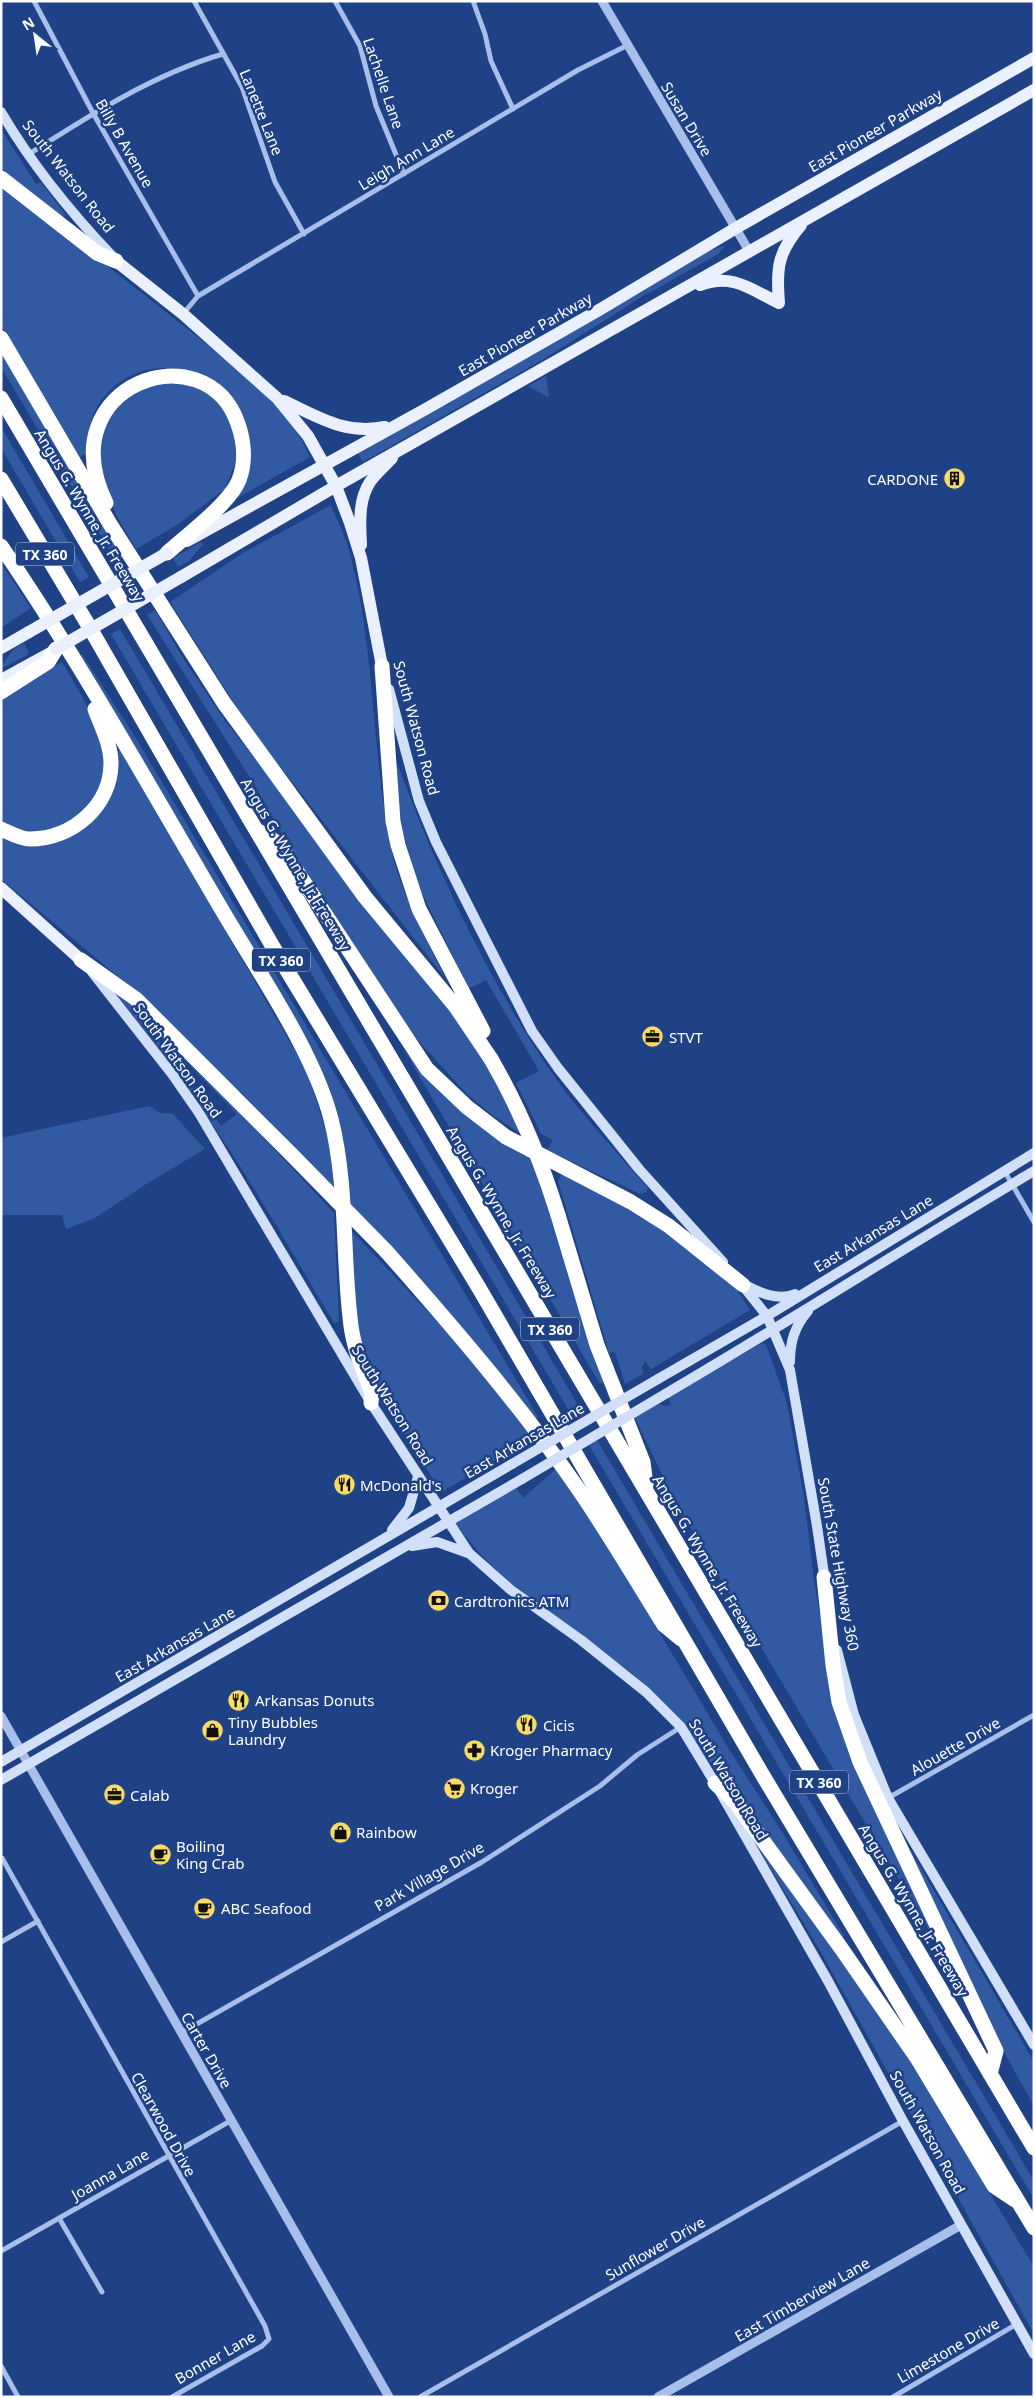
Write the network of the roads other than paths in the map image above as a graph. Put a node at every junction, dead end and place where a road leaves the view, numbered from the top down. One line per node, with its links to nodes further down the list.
1 (34, 1): 12 (street, Billy B Avenue)
2 (194, 1): 7 (street, Lanette Lane)
3 (336, 1): 14 (street, Lachelle Lane)
4 (473, 1): 10 (street)
5 (602, 1): 6 (street, Susan Drive)
6 (628, 45): 10 (street, Leigh Ann Lane); 17 (street, Susan Drive)
7 (223, 54): 12 (street); 18 (street, Lanette Lane)
8 (1034, 58): 17 (main road, East Pioneer Parkway)
9 (1034, 90): 16 (main road)
10 (513, 109): 14 (street, Leigh Ann Lane)
11 (1, 112): 13 (main road, South Watson Road)
12 (93, 114): 13 (street); 21 (street, Billy B Avenue)
13 (29, 154): 20 (main road, South Watson Road)
14 (404, 174): 18 (street, Leigh Ann Lane)
15 (1, 178): 20 (highway)
16 (806, 218): 19 (main road); 22 (main road)
17 (736, 228): 19 (street, Susan Drive); 27 (main road, East Pioneer Parkway)
18 (304, 234): 21 (street, Leigh Ann Lane)
19 (749, 251): 22 (main road)
20 (116, 260): 23 (main road, South Watson Road)
21 (198, 296): 23 (street)
22 (669, 296): 28 (main road)
23 (183, 314): 26 (main road, South Watson Road)
24 (1, 338): 32 (highway)
25 (1, 398): 43 (highway, Angus G. Wynne, Jr. Freeway / TX 360)
26 (277, 398): 27 (main road); 29 (main road, South Watson Road)
27 (395, 426): 29 (main road, East Pioneer Parkway)
28 (400, 450): 31 (main road); 35 (main road)
29 (325, 464): 31 (main road, South Watson Road); 34 (main road, East Pioneer Parkway)
30 (1, 479): 67 (highway, TX 360)
31 (336, 486): 35 (main road, South Watson Road); 37 (main road, bridge)
32 (110, 524): 34 (highway); 46 (highway)
33 (1, 546): 40 (highway)
34 (167, 553): 36 (main road, East Pioneer Parkway, bridge)
35 (361, 558): 38 (main road, South Watson Road)
36 (1, 648)
37 (56, 649): 39 (main road); 41 (highway)
38 (382, 666): 46 (highway); 52 (main road, South Watson Road)
39 (1, 680)
40 (89, 686): 42 (highway); 58 (highway)
41 (1, 692)
42 (1, 829)
43 (257, 830): 52 (highway); 60 (highway, Angus G. Wynne, Jr. Freeway / TX 360)
44 (1, 888): 45 (main road, South Watson Road)
45 (81, 960): 58 (main road, South Watson Road); 67 (highway, bridge)
46 (492, 1059): 60 (highway, bridge)
47 (1034, 1153): 49 (main road, East Arkansas Lane)
48 (1034, 1171): 50 (main road, East Arkansas Lane)
49 (1005, 1172): 50 (street); 53 (main road, East Arkansas Lane)
50 (1011, 1184): 51 (street); 54 (main road, East Arkansas Lane)
51 (1034, 1222)
52 (743, 1285): 53 (main road); 55 (main road, South Watson Road)
53 (814, 1286): 55 (main road, East Arkansas Lane)
54 (816, 1302): 56 (main road, East Arkansas Lane); 57 (main road)
55 (767, 1316): 56 (main road, South State Highway 360); 61 (main road, East Arkansas Lane, bridge)
56 (775, 1330): 57 (main road, South State Highway 360); 62 (main road, East Arkansas Lane, bridge)
57 (790, 1370): 66 (main road, South State Highway 360)
58 (371, 1403): 59 (main road, South Watson Road)
59 (418, 1477): 61 (main road, South Watson Road); 63 (main road)
60 (646, 1491): 82 (highway, Angus G. Wynne, Jr. Freeway / TX 360)
61 (438, 1508): 62 (main road, South Watson Road); 63 (main road, East Arkansas Lane)
62 (447, 1522): 64 (main road, East Arkansas Lane); 65 (main road, South Watson Road)
63 (381, 1540): 71 (main road, East Arkansas Lane)
64 (397, 1550): 65 (main road); 73 (main road, East Arkansas Lane)
65 (469, 1553): 70 (main road, South Watson Road)
66 (824, 1577): 76 (main road, South State Highway 360); 82 (highway)
67 (689, 1646): 87 (highway, TX 360)
68 (1034, 1715): 76 (street, Alouette Drive)
69 (1, 1716): 71 (street, Carter Drive)
70 (681, 1727): 75 (main road, South Watson Road); 80 (street, Park Village Drive)
71 (21, 1751): 72 (main road, East Arkansas Lane); 73 (street, Carter Drive)
72 (1, 1762)
73 (29, 1764): 74 (main road, East Arkansas Lane); 80 (street, Carter Drive)
74 (1, 1780)
75 (715, 1783): 84 (main road, South Watson Road); 87 (highway)
76 (888, 1798): 81 (main road, South State Highway 360)
77 (2, 1858): 78 (street, Clearwood Drive)
78 (38, 1921): 79 (street); 86 (street, Clearwood Drive)
79 (1, 1942)
80 (181, 2033): 83 (street, Carter Drive)
81 (1034, 2045)
82 (990, 2074): 85 (highway, Angus G. Wynne, Jr. Freeway / TX 360)
83 (232, 2120): 86 (street, Joanna Lane); 99 (street, Carter Drive)
84 (903, 2121): 89 (main road, South Watson Road); 100 (street, Sunflower Drive)
85 (1034, 2148)
86 (167, 2156): 88 (street, Joanna Lane); 94 (street, Clearwood Drive)
87 (1018, 2202): 90 (highway, TX 360)
88 (59, 2218): 91 (street, Joanna Lane); 92 (street)
89 (961, 2225): 93 (main road, South Watson Road); 101 (street, East Timberview Lane)
90 (1034, 2228)
91 (1, 2251)
92 (102, 2292)
93 (1017, 2324): 95 (main road, South Watson Road); 102 (street, Limestone Drive)
94 (270, 2339): 98 (street, Bonner Lane)
95 (1034, 2354)
96 (1, 2366): 97 (street)
97 (18, 2397)
98 (172, 2397)
99 (390, 2397)
100 (420, 2397)
101 (658, 2397)
102 (893, 2397)

